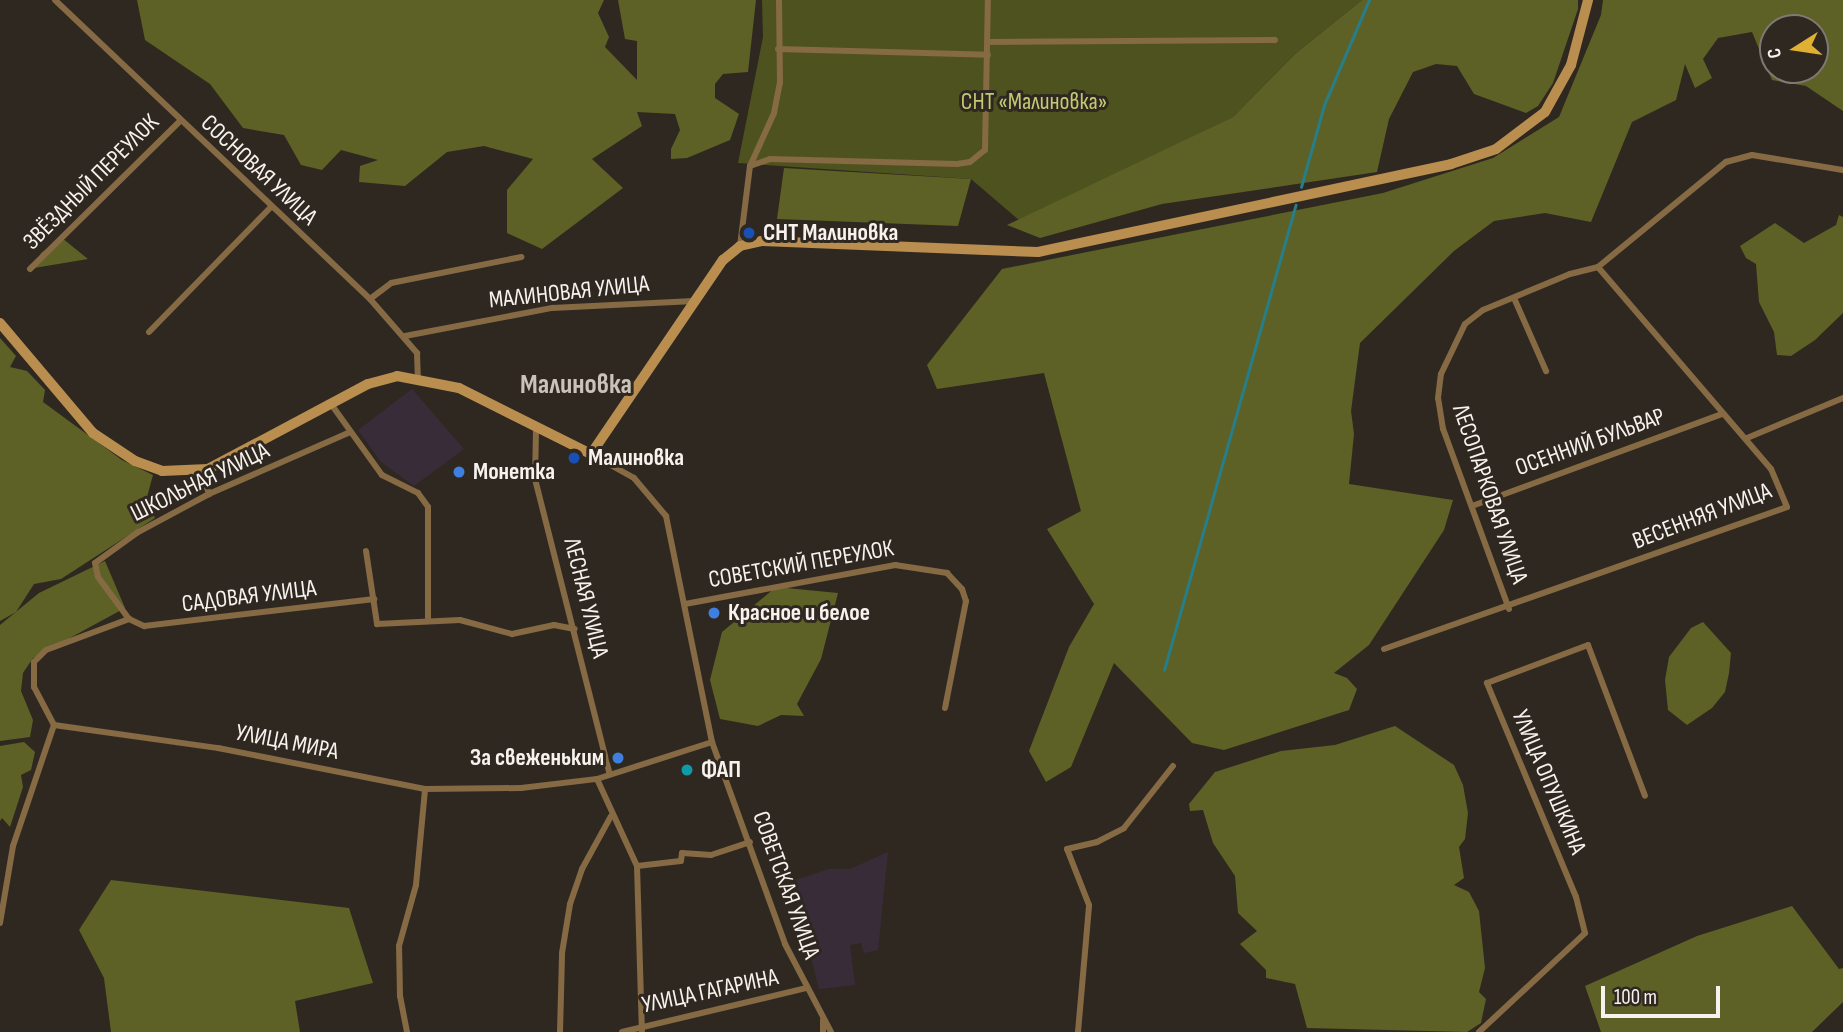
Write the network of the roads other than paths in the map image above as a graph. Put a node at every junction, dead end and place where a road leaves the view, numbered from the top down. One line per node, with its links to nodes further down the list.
1 (55, 0): 9 (street, СОСНОВАЯ УЛИЦА)
2 (779, 0): 7 (street)
3 (988, 0): 6 (street)
4 (1588, 0): 13 (street)
5 (1275, 40): 6 (street)
6 (989, 43): 8 (street)
7 (778, 49): 8 (street); 10 (street)
8 (989, 55): 10 (street)
9 (179, 122): 12 (street, СОСНОВАЯ УЛИЦА); 16 (street, ЗВЁЗДНЫЙ ПЕРЕУЛОК)
10 (750, 166): 13 (street)
11 (1843, 170): 15 (street, ЛЕСОПАРКОВАЯ УЛИЦА)
12 (271, 207): 18 (street, СОСНОВАЯ УЛИЦА); 21 (street)
13 (740, 246): 19 (street)
14 (521, 257): 18 (street, МАЛИНОВАЯ УЛИЦА)
15 (1598, 267): 17 (street, ЛЕСОПАРКОВАЯ УЛИЦА); 27 (street, ВЕСЕННЯЯ УЛИЦА)
16 (30, 269)
17 (1514, 298): 23 (street); 34 (street, ЛЕСОПАРКОВАЯ УЛИЦА)
18 (370, 299): 22 (street, СОСНОВАЯ УЛИЦА)
19 (696, 301): 22 (street, МАЛИНОВАЯ УЛИЦА); 31 (street)
20 (0, 323): 32 (street)
21 (149, 332)
22 (405, 336): 24 (street, СОСНОВАЯ УЛИЦА)
23 (1546, 371)
24 (418, 377): 26 (street); 28 (street)
25 (1843, 398): 30 (street)
26 (331, 404): 29 (street); 32 (street)
27 (1722, 414): 30 (street, ВЕСЕННЯЯ УЛИЦА); 34 (street, ОСЕННИЙ БУЛЬВАР)
28 (536, 429): 31 (street); 41 (street, ЛЕСНАЯ УЛИЦА)
29 (348, 433): 33 (street, ШКОЛЬНАЯ УЛИЦА); 40 (street)
30 (1747, 438): 38 (street, ВЕСЕННЯЯ УЛИЦА)
31 (591, 454): 37 (street, СОВЕТСКАЯ УЛИЦА)
32 (200, 470): 33 (street)
33 (209, 494): 39 (street, ШКОЛЬНАЯ УЛИЦА)
34 (1472, 506): 38 (street, ЛЕСОПАРКОВАЯ УЛИЦА)
35 (366, 551): 36 (street)
36 (374, 599): 39 (street, САДОВАЯ УЛИЦА); 40 (street)
37 (685, 604): 43 (street, СОВЕТСКИЙ ПЕРЕУЛОК); 45 (street, СОВЕТСКАЯ УЛИЦА)
38 (1508, 609): 42 (street, ВЕСЕННЯЯ УЛИЦА)
39 (129, 619): 44 (street)
40 (428, 620): 41 (street)
41 (575, 629): 47 (street, ЛЕСНАЯ УЛИЦА)
42 (1384, 649)
43 (945, 708)
44 (54, 725): 49 (street, УЛИЦА МИРА); 54 (street)
45 (712, 742): 47 (street, УЛИЦА МИРА); 52 (street, СОВЕТСКАЯ УЛИЦА)
46 (1172, 766): 63 (street)
47 (610, 775): 48 (street, УЛИЦА МИРА)
48 (597, 779): 49 (street, УЛИЦА МИРА); 51 (street)
49 (425, 789): 58 (street)
50 (1645, 796): 64 (street, УЛИЦА ОПУШКИНА)
51 (611, 816): 53 (street); 59 (street)
52 (750, 842): 53 (street); 55 (street, СОВЕТСКАЯ УЛИЦА)
53 (637, 866): 57 (street)
54 (0, 923)
55 (806, 989): 56 (street, СОВЕТСКАЯ УЛИЦА); 57 (street, УЛИЦА ГАГАРИНА)
56 (823, 1018): 61 (street); 62 (street, СОВЕТСКАЯ УЛИЦА)
57 (641, 1028): 60 (street, УЛИЦА ГАГАРИНА)
58 (407, 1032)
59 (560, 1032)
60 (622, 1032)
61 (822, 1032)
62 (831, 1032)
63 (1078, 1032)
64 (1479, 1032)

